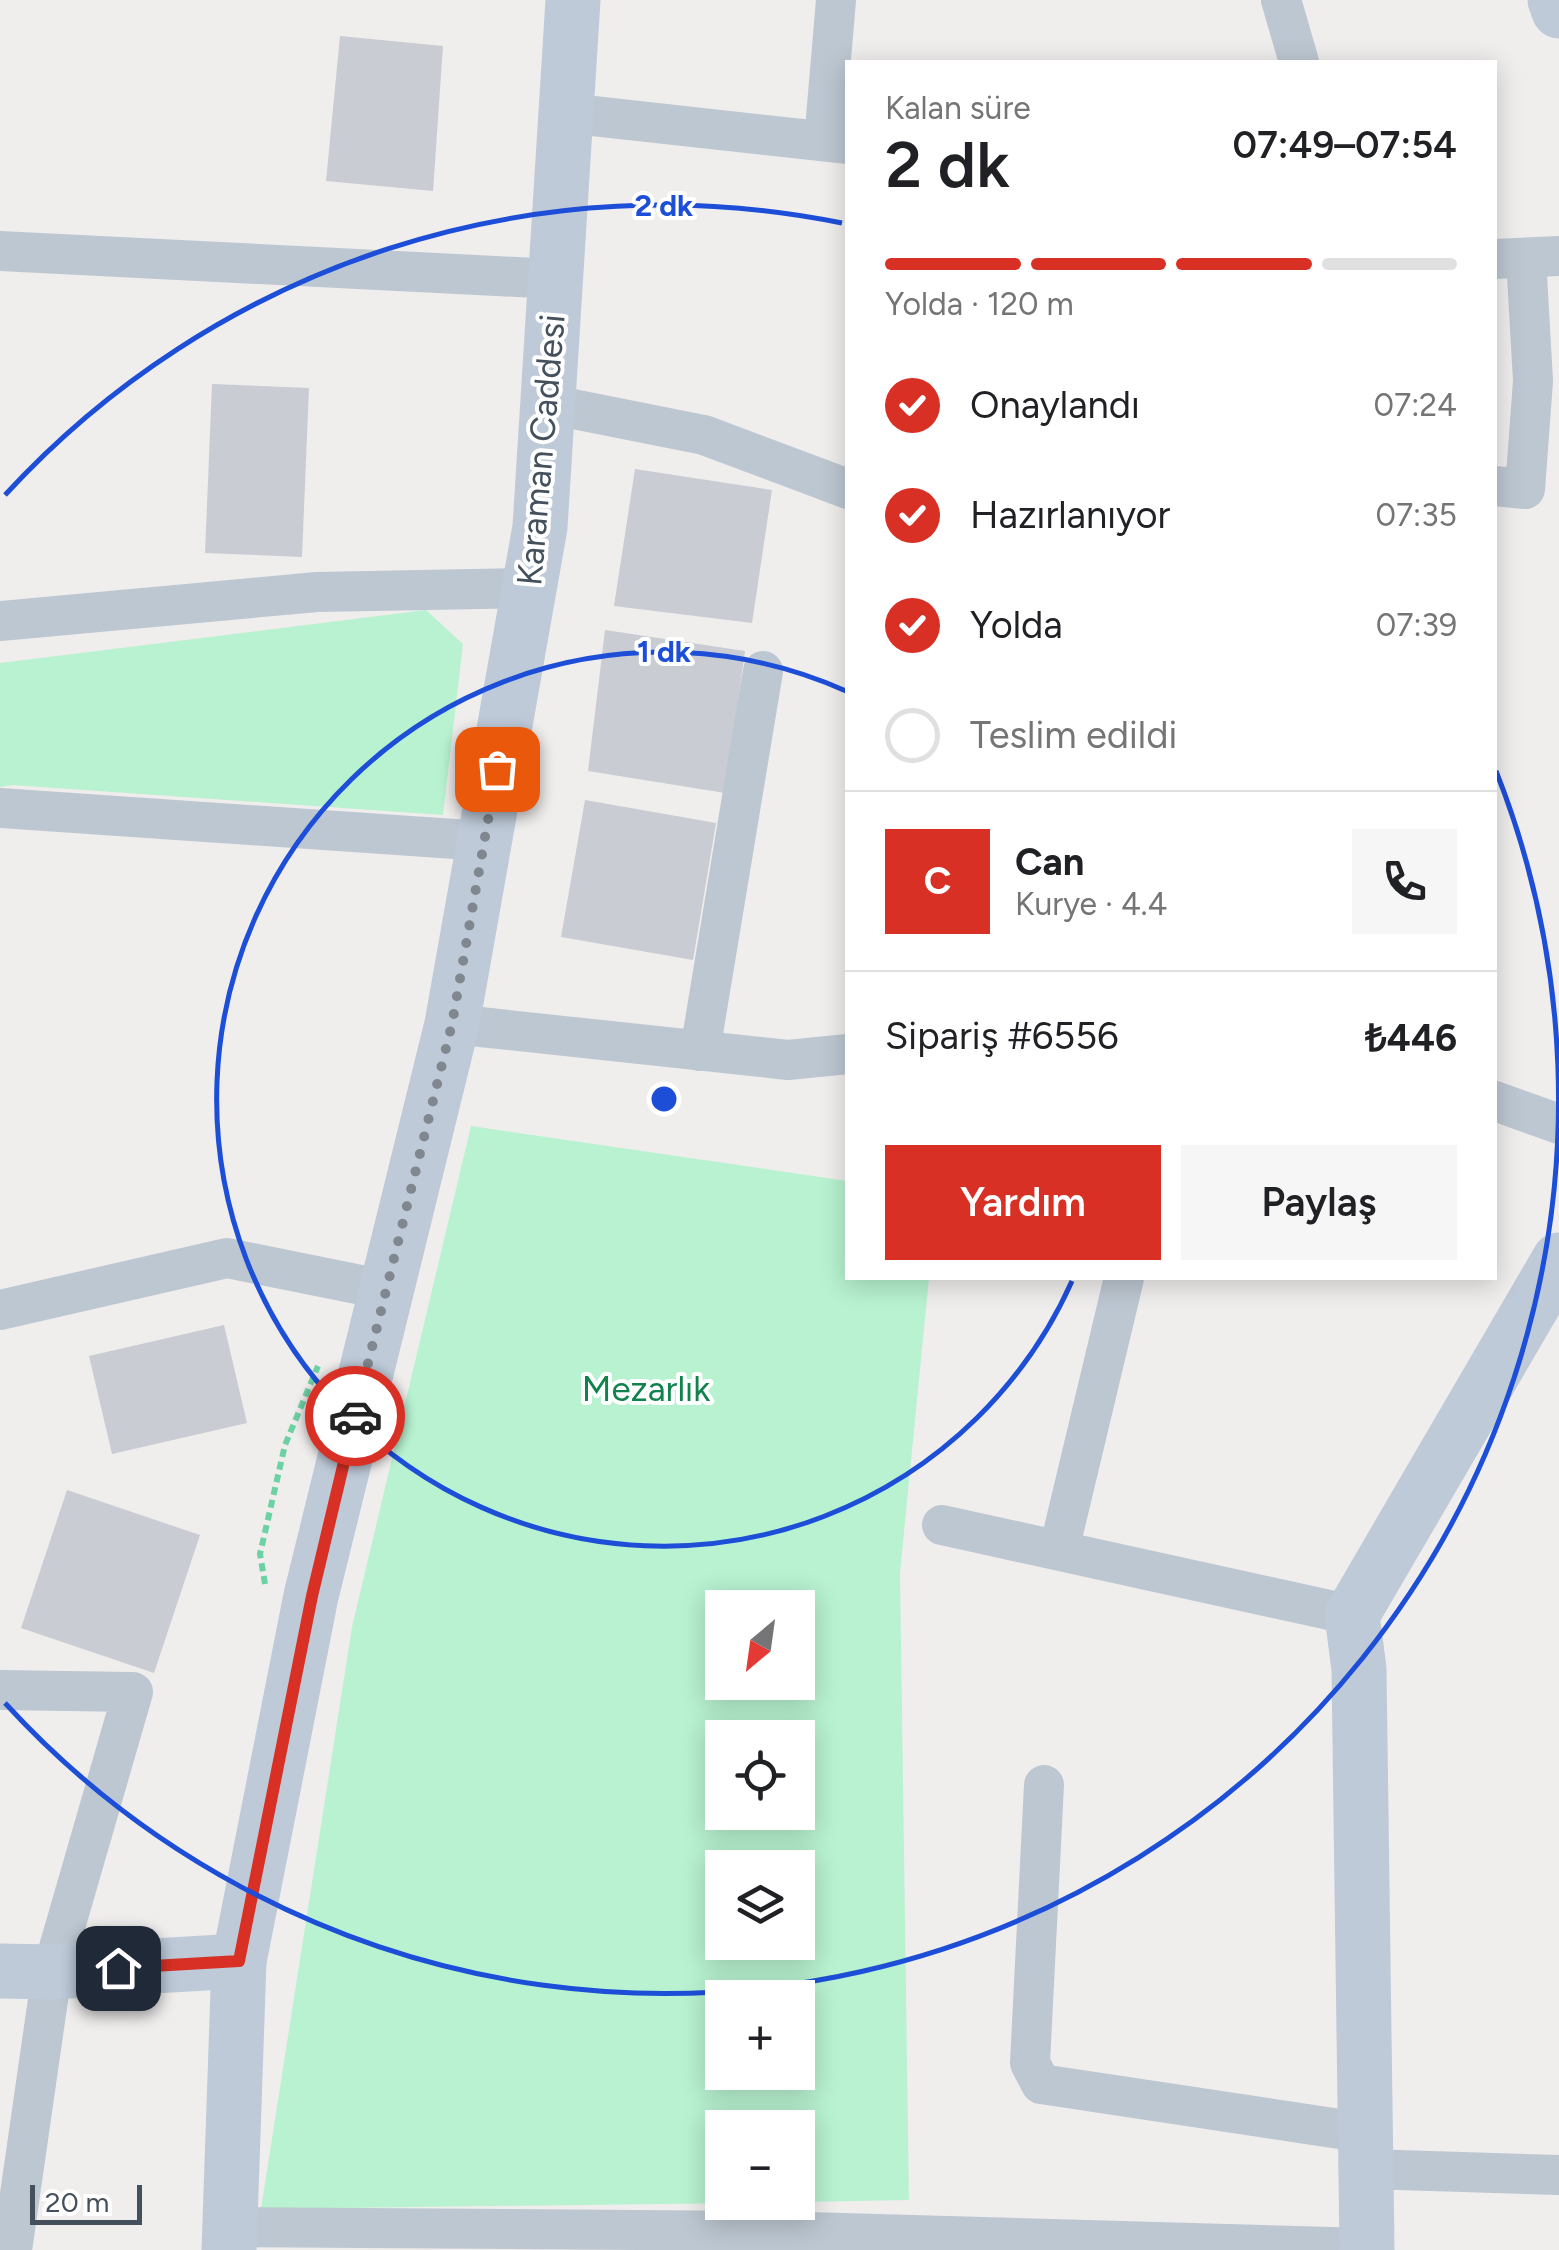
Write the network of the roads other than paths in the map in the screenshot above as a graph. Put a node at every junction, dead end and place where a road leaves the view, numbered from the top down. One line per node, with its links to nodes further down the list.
1 (573, 0): 7 (main road, Karaman Caddesi)
2 (836, 0): 8 (street)
3 (1281, 0): 6 (street)
4 (1555, 0): 5 (main road)
5 (1559, 11)
6 (1297, 60)
7 (566, 113): 8 (street); 11 (main road, Karaman Caddesi)
8 (836, 143)
9 (0, 251): 11 (street)
10 (1527, 258): 13 (street)
11 (556, 278): 12 (main road, Karaman Caddesi)
12 (548, 404): 14 (street); 15 (main road, Karaman Caddesi)
13 (1497, 486)
14 (845, 489)
15 (530, 588): 16 (street); 19 (main road, Karaman Caddesi)
16 (0, 621)
17 (763, 671): 21 (street)
18 (0, 808): 19 (street)
19 (484, 842): 20 (main road, Karaman Caddesi)
20 (452, 1024): 21 (street); 27 (main road, Karaman Caddesi)
21 (700, 1051): 22 (street)
22 (845, 1054)
23 (1497, 1101): 24 (street)
24 (1559, 1124)
25 (1559, 1260): 31 (main road)
26 (1124, 1280): 30 (street)
27 (386, 1290): 28 (street); 34 (main road, Karaman Caddesi)
28 (0, 1310)
29 (942, 1525): 30 (street)
30 (1060, 1550): 31 (street)
31 (1352, 1615): 36 (main road)
32 (0, 1690): 35 (street)
33 (1044, 1786): 36 (street)
34 (239, 1961): 35 (main road); 38 (main road, Karaman Caddesi)
35 (26, 1972): 40 (street)
36 (1366, 2151): 37 (street); 39 (main road)
37 (1559, 2175)
38 (229, 2239): 39 (street)
39 (1367, 2249)
40 (12, 2250)

